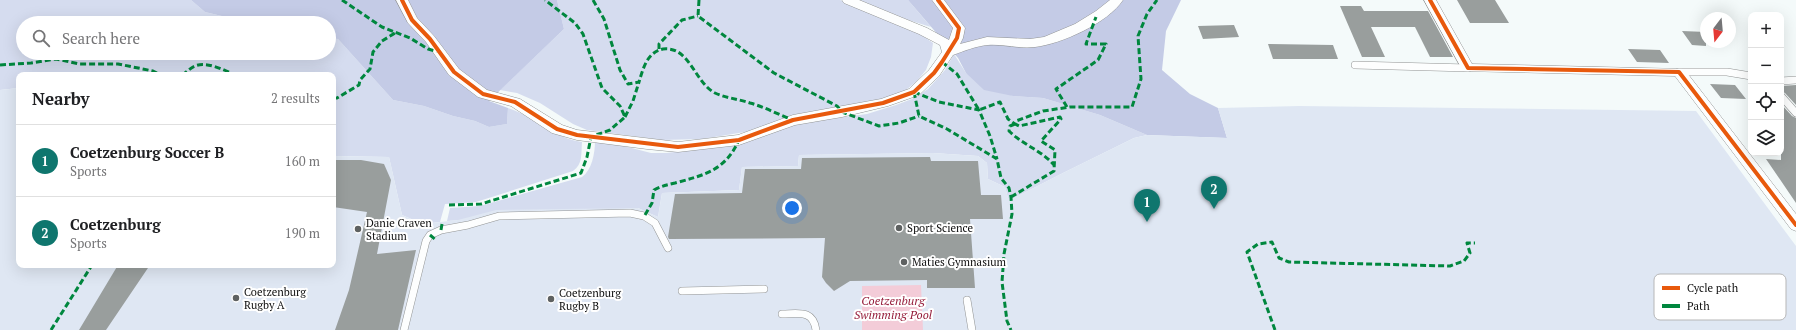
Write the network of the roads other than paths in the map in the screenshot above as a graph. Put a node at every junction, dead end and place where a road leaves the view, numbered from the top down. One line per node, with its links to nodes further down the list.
1 (402, 0): 6 (street)
2 (848, 0): 6 (street)
3 (938, 0): 6 (street)
4 (1117, 0): 6 (street)
5 (1430, 0): 8 (street)
6 (948, 52)
7 (1355, 65): 8 (lane)
8 (1468, 68): 9 (street)
9 (1679, 72): 10 (lane); 15 (street)
10 (1748, 76)
11 (1796, 80): 12 (lane)
12 (1784, 81)
13 (1784, 99): 14 (lane)
14 (1796, 113)
15 (1796, 225)
16 (668, 248): 21 (lane)
17 (764, 289): 18 (lane)
18 (682, 291)
19 (967, 300): 23 (lane)
20 (782, 314): 22 (lane)
21 (404, 330)
22 (816, 330)
23 (972, 330)

